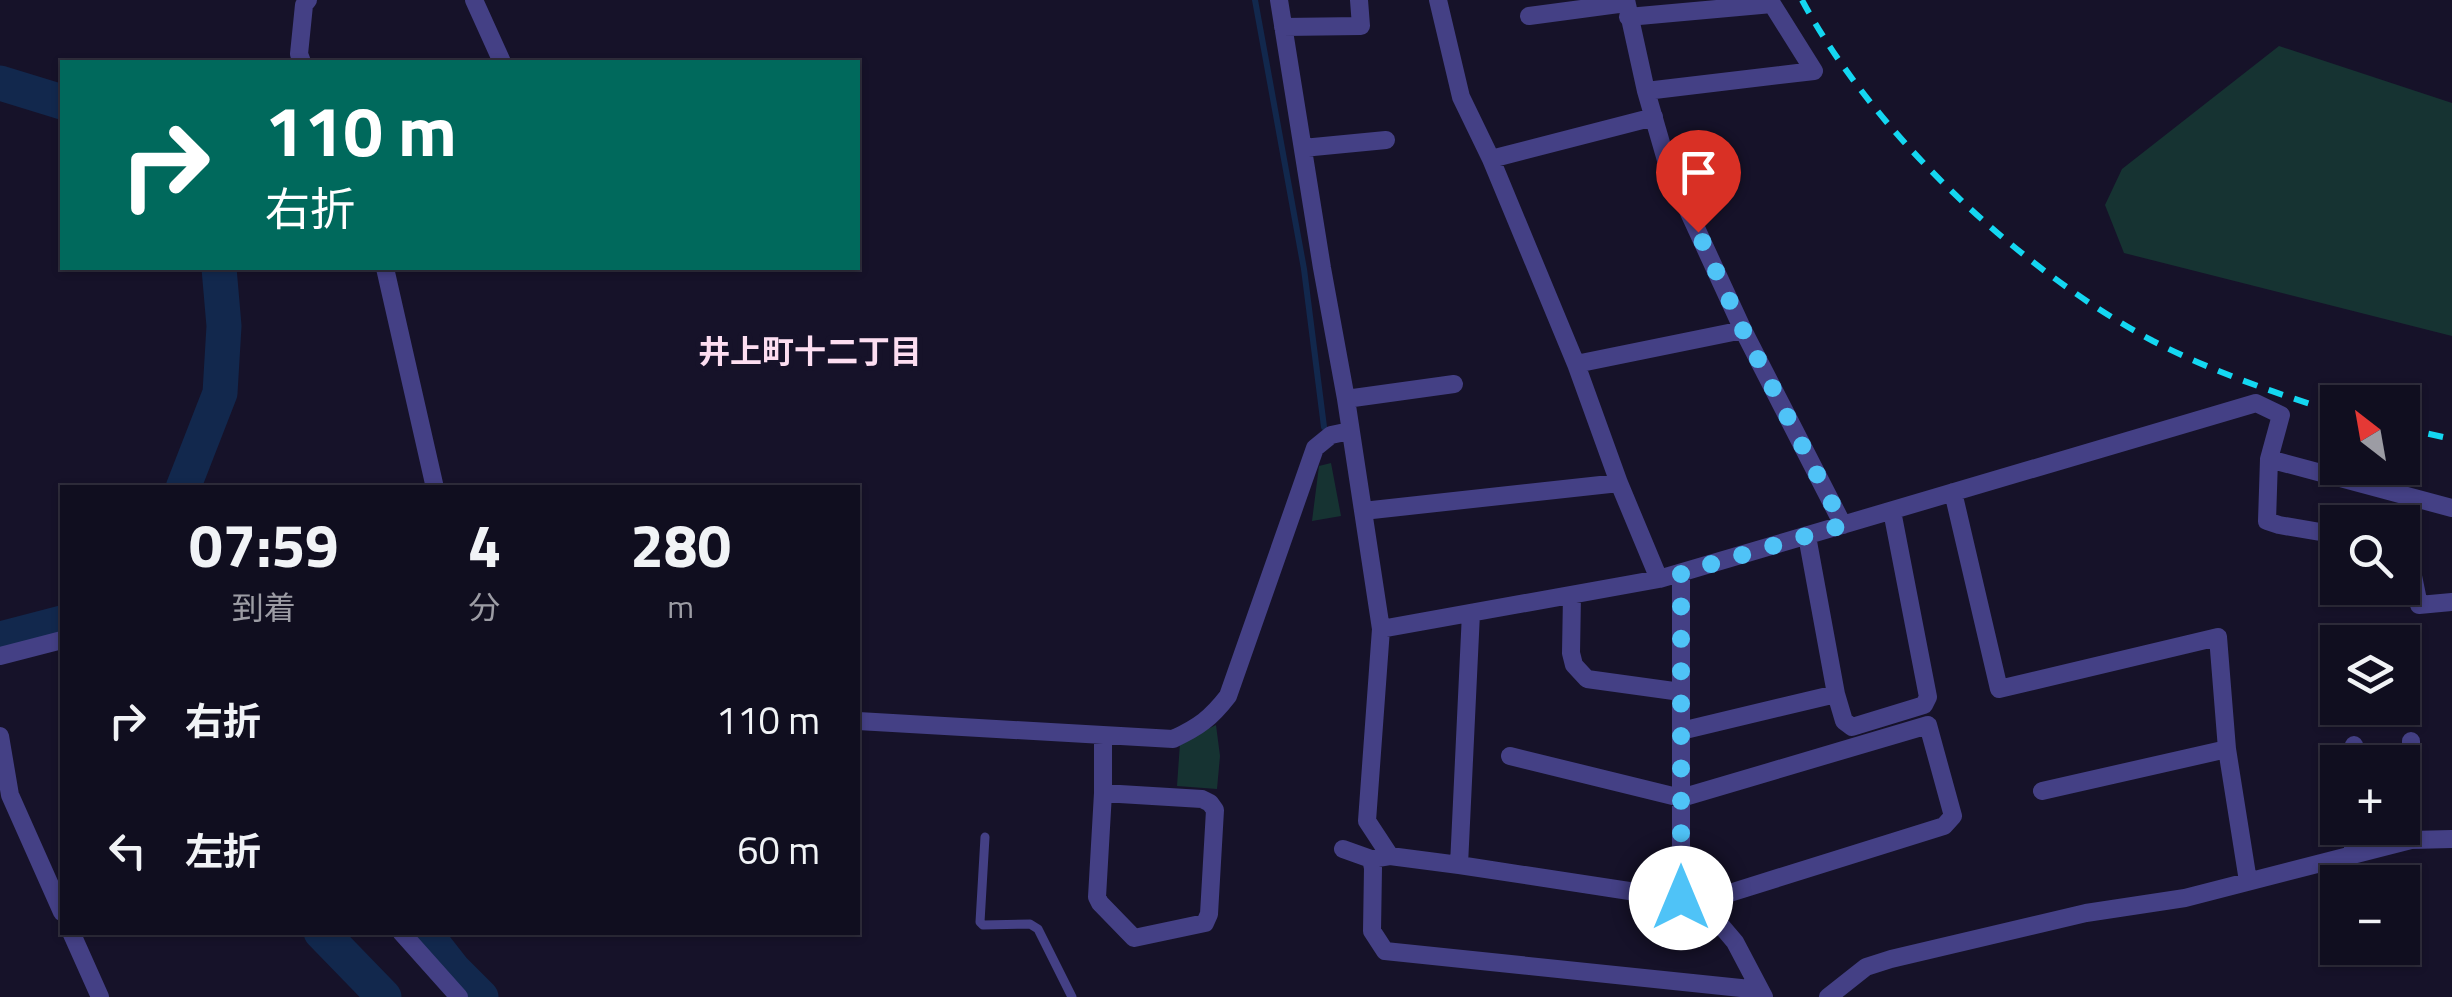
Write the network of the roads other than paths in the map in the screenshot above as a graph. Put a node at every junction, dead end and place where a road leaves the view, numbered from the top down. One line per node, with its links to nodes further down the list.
1 (308, 0): 9 (street)
2 (474, 0): 10 (street)
3 (1278, 0): 8 (street)
4 (1360, 0): 8 (street)
5 (1438, 0): 15 (street)
6 (1627, 7): 7 (street); 11 (street); 11 (street)
7 (1529, 16)
8 (1284, 27): 14 (street)
9 (301, 60)
10 (501, 60)
11 (1646, 90): 12 (street)
12 (1654, 117): 15 (street); 17 (street)
13 (1386, 140): 14 (street)
14 (1302, 148): 20 (street)
15 (1491, 159): 18 (street)
16 (384, 270): 24 (street)
17 (1743, 330): 18 (street); 29 (street)
18 (1576, 364): 23 (street)
19 (1454, 384): 20 (street)
20 (1346, 399): 21 (street)
21 (1350, 432): 27 (street); 46 (street)
22 (2269, 458): 25 (street); 26 (street); 30 (street)
23 (1619, 483): 27 (street); 33 (street)
24 (434, 485)
25 (1953, 492): 28 (street); 49 (street)
26 (2452, 508)
27 (1363, 511): 38 (street)
28 (1892, 511): 29 (street); 42 (street)
29 (1843, 525): 31 (street)
30 (2320, 532)
31 (1807, 536): 32 (street); 42 (street)
32 (1681, 573): 33 (street); 41 (street)
33 (1659, 579): 34 (street)
34 (1572, 594): 37 (street); 41 (street)
35 (2452, 602): 36 (street)
36 (2420, 605)
37 (1471, 613): 38 (street); 63 (street)
38 (1380, 629): 61 (street)
39 (60, 641): 40 (street)
40 (0, 656)
41 (1681, 692): 44 (street)
42 (1836, 694): 44 (street)
43 (860, 722): 46 (street)
44 (1681, 732): 53 (street)
45 (0, 736): 67 (street)
46 (1103, 736): 52 (street)
47 (2412, 741): 48 (street)
48 (2412, 745)
49 (2228, 750): 51 (street); 64 (street)
50 (1510, 756): 53 (street)
51 (2042, 790)
52 (1103, 793): 52 (street)
53 (1681, 798): 65 (street); 66 (street)
54 (986, 836): 73 (lane)
55 (2452, 839): 56 (street)
56 (2420, 840)
57 (2353, 845): 60 (street)
58 (2390, 845): 60 (street)
59 (1343, 849): 62 (street)
60 (2353, 854): 64 (street)
61 (1390, 856): 62 (street); 63 (street)
62 (1371, 859): 70 (street)
63 (1459, 864): 65 (street)
64 (2248, 881): 74 (street)
65 (1681, 898): 66 (street)
66 (1701, 902): 70 (street)
67 (60, 908)
68 (73, 935): 71 (street)
69 (404, 935): 72 (street)
70 (1762, 993)
71 (100, 997)
72 (460, 997)
73 (1072, 997)
74 (1828, 997)
75 (1838, 997): 76 (lane)
76 (1856, 997)

